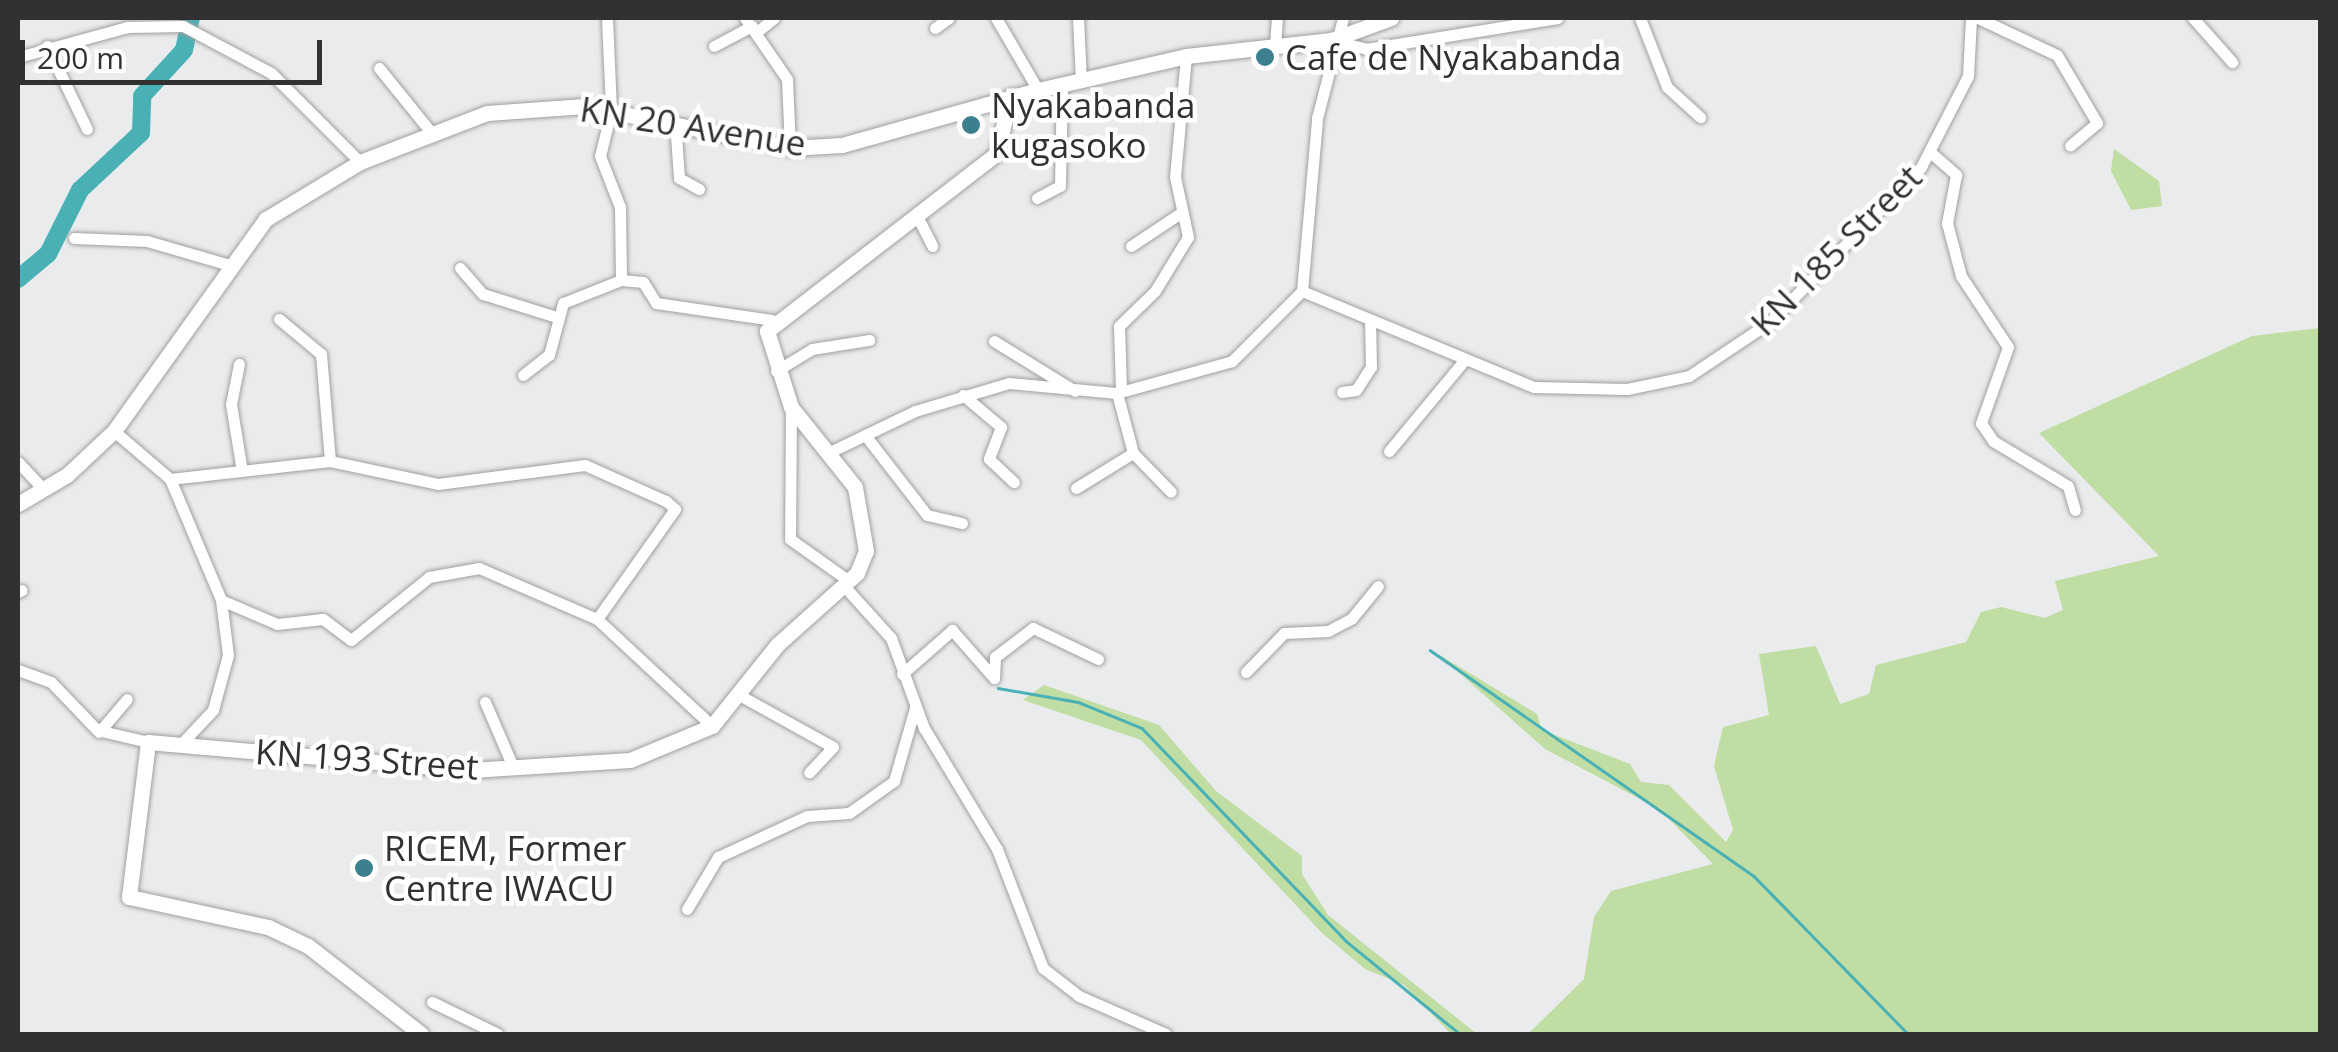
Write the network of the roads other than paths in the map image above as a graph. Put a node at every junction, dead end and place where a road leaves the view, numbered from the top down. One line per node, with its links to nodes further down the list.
1 (607, 18): 27 (street)
2 (774, 18): 13 (street)
3 (950, 18): 14 (street)
4 (996, 18): 25 (street)
5 (1078, 18): 23 (street)
6 (1278, 18): 18 (street)
7 (1343, 18): 15 (street)
8 (1392, 18): 15 (street, KN 20 Avenue)
9 (1558, 18): 15 (street)
10 (1640, 18): 28 (street)
11 (1975, 18): 32 (street); 34 (street, KN 185 Street)
12 (2193, 18): 21 (street)
13 (752, 25): 17 (street); 33 (street)
14 (935, 28)
15 (1331, 40): 18 (street, KN 20 Avenue); 46 (street)
16 (48, 46): 20 (street); 30 (street); 35 (street)
17 (714, 46)
18 (1276, 46): 19 (street, KN 20 Avenue)
19 (1186, 56): 23 (street, KN 20 Avenue); 39 (street)
20 (18, 57)
21 (2232, 62)
22 (378, 68): 31 (street)
23 (1081, 81): 24 (street, KN 20 Avenue)
24 (1062, 85): 25 (street, KN 20 Avenue); 37 (street)
25 (1038, 90): 26 (street, KN 20 Avenue)
26 (1011, 96): 33 (street, KN 20 Avenue); 38 (street)
27 (611, 110): 29 (street, KN 20 Avenue); 31 (street, KN 20 Avenue); 45 (street)
28 (1700, 117)
29 (675, 122): 33 (street, KN 20 Avenue); 36 (street)
30 (87, 128)
31 (434, 136): 35 (street, KN 20 Avenue)
32 (2070, 146)
33 (790, 148)
34 (1930, 152): 53 (street, KN 185 Street); 76 (street)
35 (360, 162): 43 (street, KN 20 Avenue)
36 (698, 189)
37 (1037, 198)
38 (916, 214): 41 (street); 49 (street)
39 (1180, 214): 42 (street); 57 (street)
40 (74, 238): 43 (street)
41 (932, 246)
42 (1131, 246)
43 (233, 266): 62 (street, KN 20 Avenue)
44 (460, 268): 47 (street)
45 (621, 280): 47 (street); 49 (street)
46 (1302, 291): 50 (street, KN 185 Street); 57 (street)
47 (558, 317): 56 (street)
48 (279, 319): 67 (street)
49 (772, 320): 55 (street, KN 193 Street)
50 (1370, 320): 53 (street, KN 185 Street); 58 (street)
51 (869, 340): 55 (street)
52 (994, 342): 59 (street)
53 (1463, 362): 65 (street)
54 (239, 364): 69 (street)
55 (776, 371): 61 (street, KN 193 Street)
56 (523, 375)
57 (1119, 392): 59 (street); 66 (street)
58 (1342, 392)
59 (1078, 393): 60 (street)
60 (963, 395): 63 (street); 71 (street)
61 (791, 406): 64 (street, KN 193 Street); 78 (street)
62 (114, 431): 70 (street); 73 (street, KN 20 Avenue)
63 (865, 436): 64 (street); 77 (street)
64 (834, 450): 78 (street, KN 193 Street)
65 (1389, 451)
66 (1133, 453): 72 (street); 74 (street)
67 (330, 461): 69 (street); 81 (street)
68 (18, 462): 73 (street)
69 (241, 465): 70 (street)
70 (170, 479): 80 (street)
71 (1014, 482)
72 (1076, 488)
73 (44, 490): 75 (street, KN 20 Avenue)
74 (1171, 492)
75 (18, 504)
76 (2075, 510)
77 (962, 523)
78 (846, 584): 85 (street); 86 (street, KN 193 Street)
79 (1378, 586): 84 (street)
80 (221, 600): 81 (street); 93 (street)
81 (597, 619): 90 (street)
82 (1098, 658): 85 (street)
83 (18, 670): 91 (street)
84 (1246, 672)
85 (902, 674): 89 (street)
86 (741, 696): 90 (street, KN 193 Street); 95 (street)
87 (126, 699): 91 (street)
88 (485, 702): 94 (street)
89 (915, 708): 96 (street); 100 (street)
90 (712, 726): 94 (street, KN 193 Street)
91 (100, 732): 92 (street)
92 (148, 742): 93 (street, KN 193 Street); 98 (street)
93 (182, 744): 94 (street, KN 193 Street)
94 (513, 766)
95 (809, 773)
96 (687, 909)
97 (432, 1002): 99 (street)
98 (422, 1034)
99 (498, 1034)
100 (1166, 1034)

